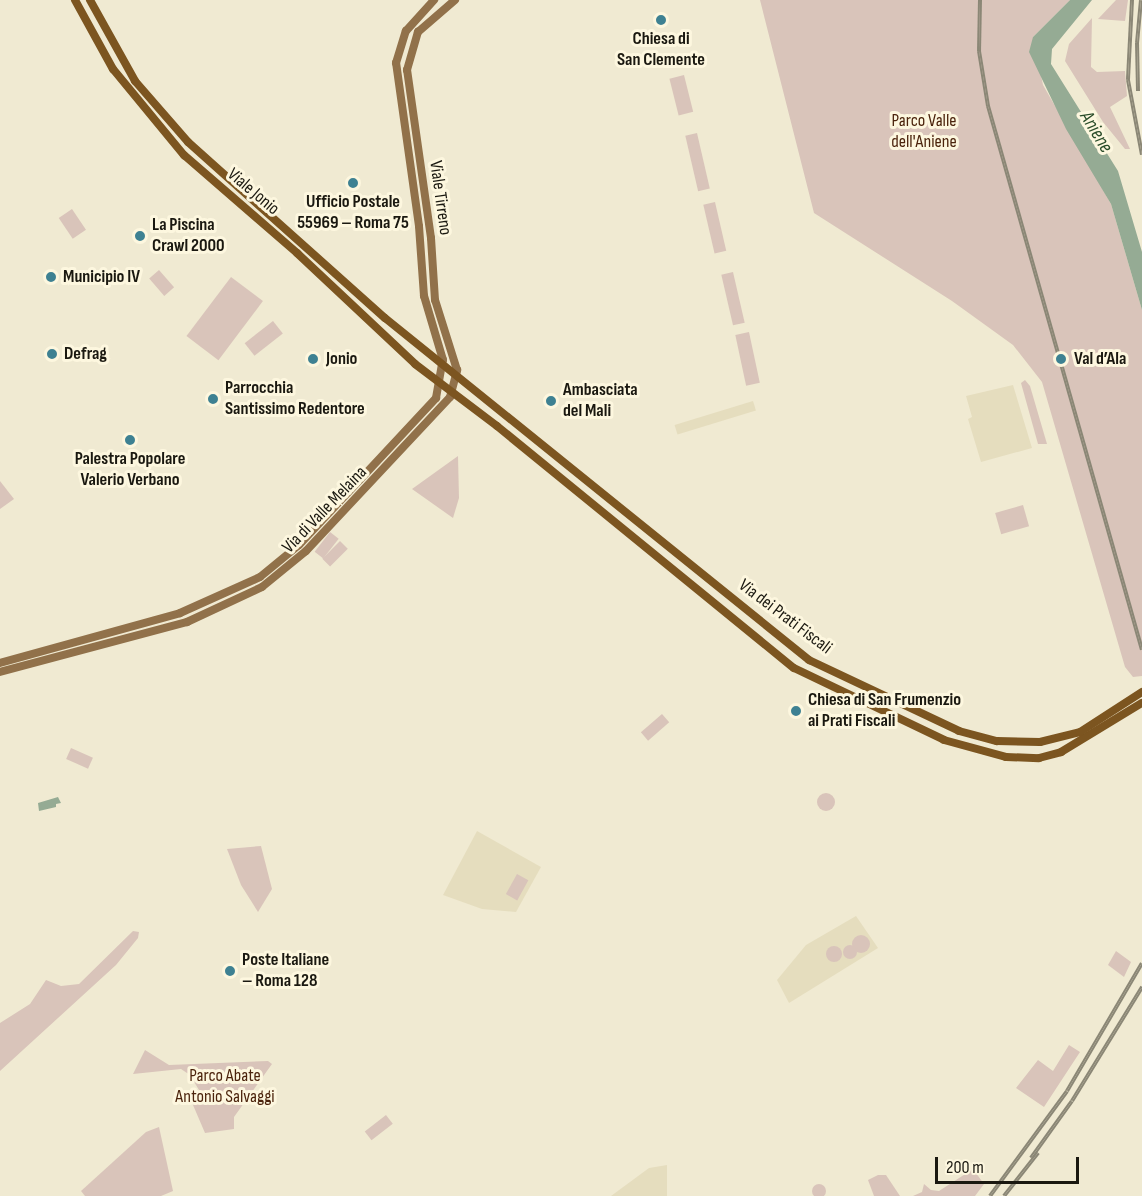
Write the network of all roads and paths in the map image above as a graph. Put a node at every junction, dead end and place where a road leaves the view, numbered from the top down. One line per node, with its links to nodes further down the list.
1 (75, 0): 7 (main road, Viale Jonio)
2 (90, 0): 5 (main road, Viale Jonio)
3 (434, 0): 5 (main road, Viale Tirreno)
4 (455, 0): 6 (main road, Viale Tirreno)
5 (443, 363): 6 (main road, Viale Jonio); 7 (main road)
6 (458, 374): 8 (main road); 12 (main road, Via dei Prati Fiscali)
7 (440, 384): 8 (main road, Viale Jonio); 9 (main road, Via di Valle Melaina)
8 (454, 391): 9 (main road, Via di Valle Melaina); 13 (main road, Via dei Prati Fiscali)
9 (95, 643): 10 (main road); 11 (main road)
10 (0, 663)
11 (0, 672)
12 (1142, 692)
13 (1142, 703)

